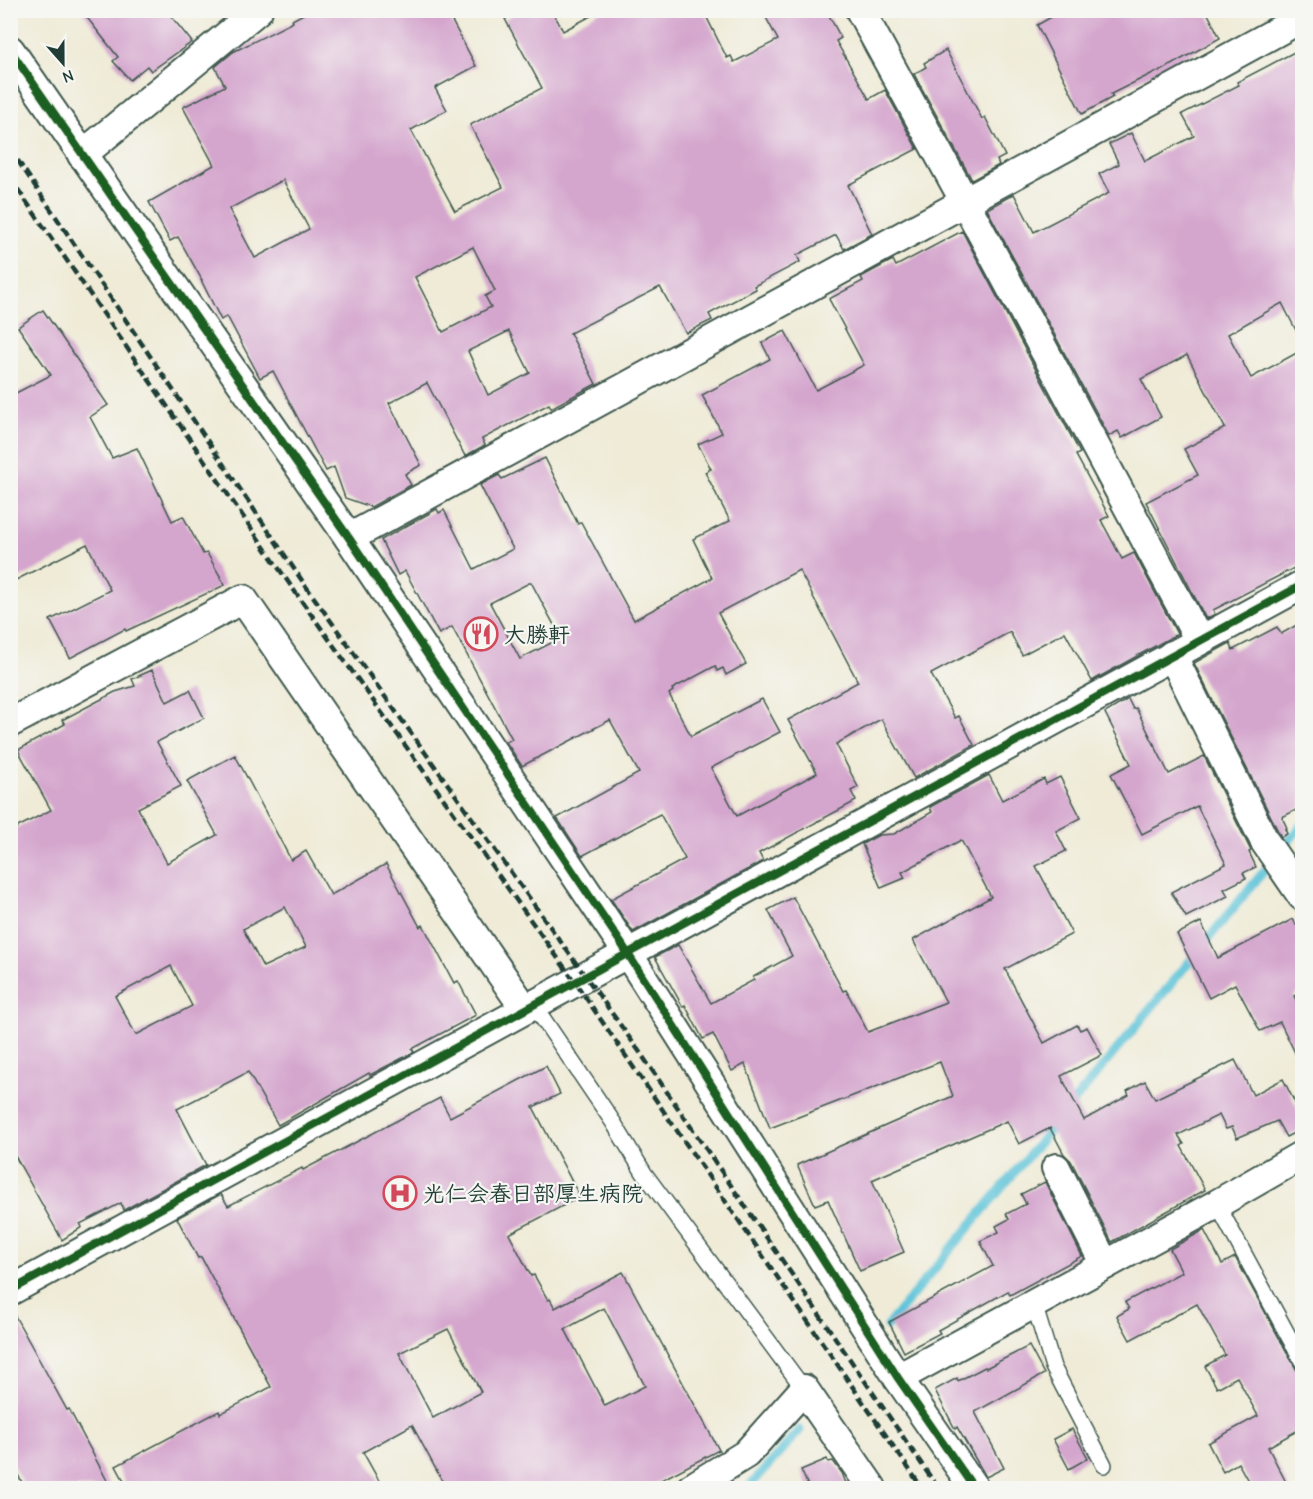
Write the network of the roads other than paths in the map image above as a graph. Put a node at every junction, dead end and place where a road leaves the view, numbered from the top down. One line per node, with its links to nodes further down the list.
1 (258, 10): 5 (street)
2 (860, 10): 6 (street)
3 (1302, 18): 6 (street)
4 (10, 50): 5 (street)
5 (82, 155): 7 (street)
6 (965, 202): 7 (street); 9 (street)
7 (349, 538): 13 (street)
8 (1302, 585): 9 (street)
9 (1199, 640): 10 (street)
10 (1172, 655): 12 (street); 13 (street)
11 (10, 723): 14 (street)
12 (1295, 885)
13 (628, 954): 14 (street); 22 (street)
14 (529, 1007): 19 (street); 23 (lane)
15 (1302, 1155): 17 (street)
16 (1056, 1168): 18 (street)
17 (1217, 1204): 18 (street); 21 (lane)
18 (1105, 1265): 20 (street)
19 (10, 1291)
20 (1034, 1304): 22 (street); 24 (lane)
21 (1302, 1361)
22 (898, 1378): 27 (street)
23 (804, 1389): 25 (street); 26 (street)
24 (1104, 1465)
25 (691, 1488)
26 (872, 1488)
27 (974, 1488)

